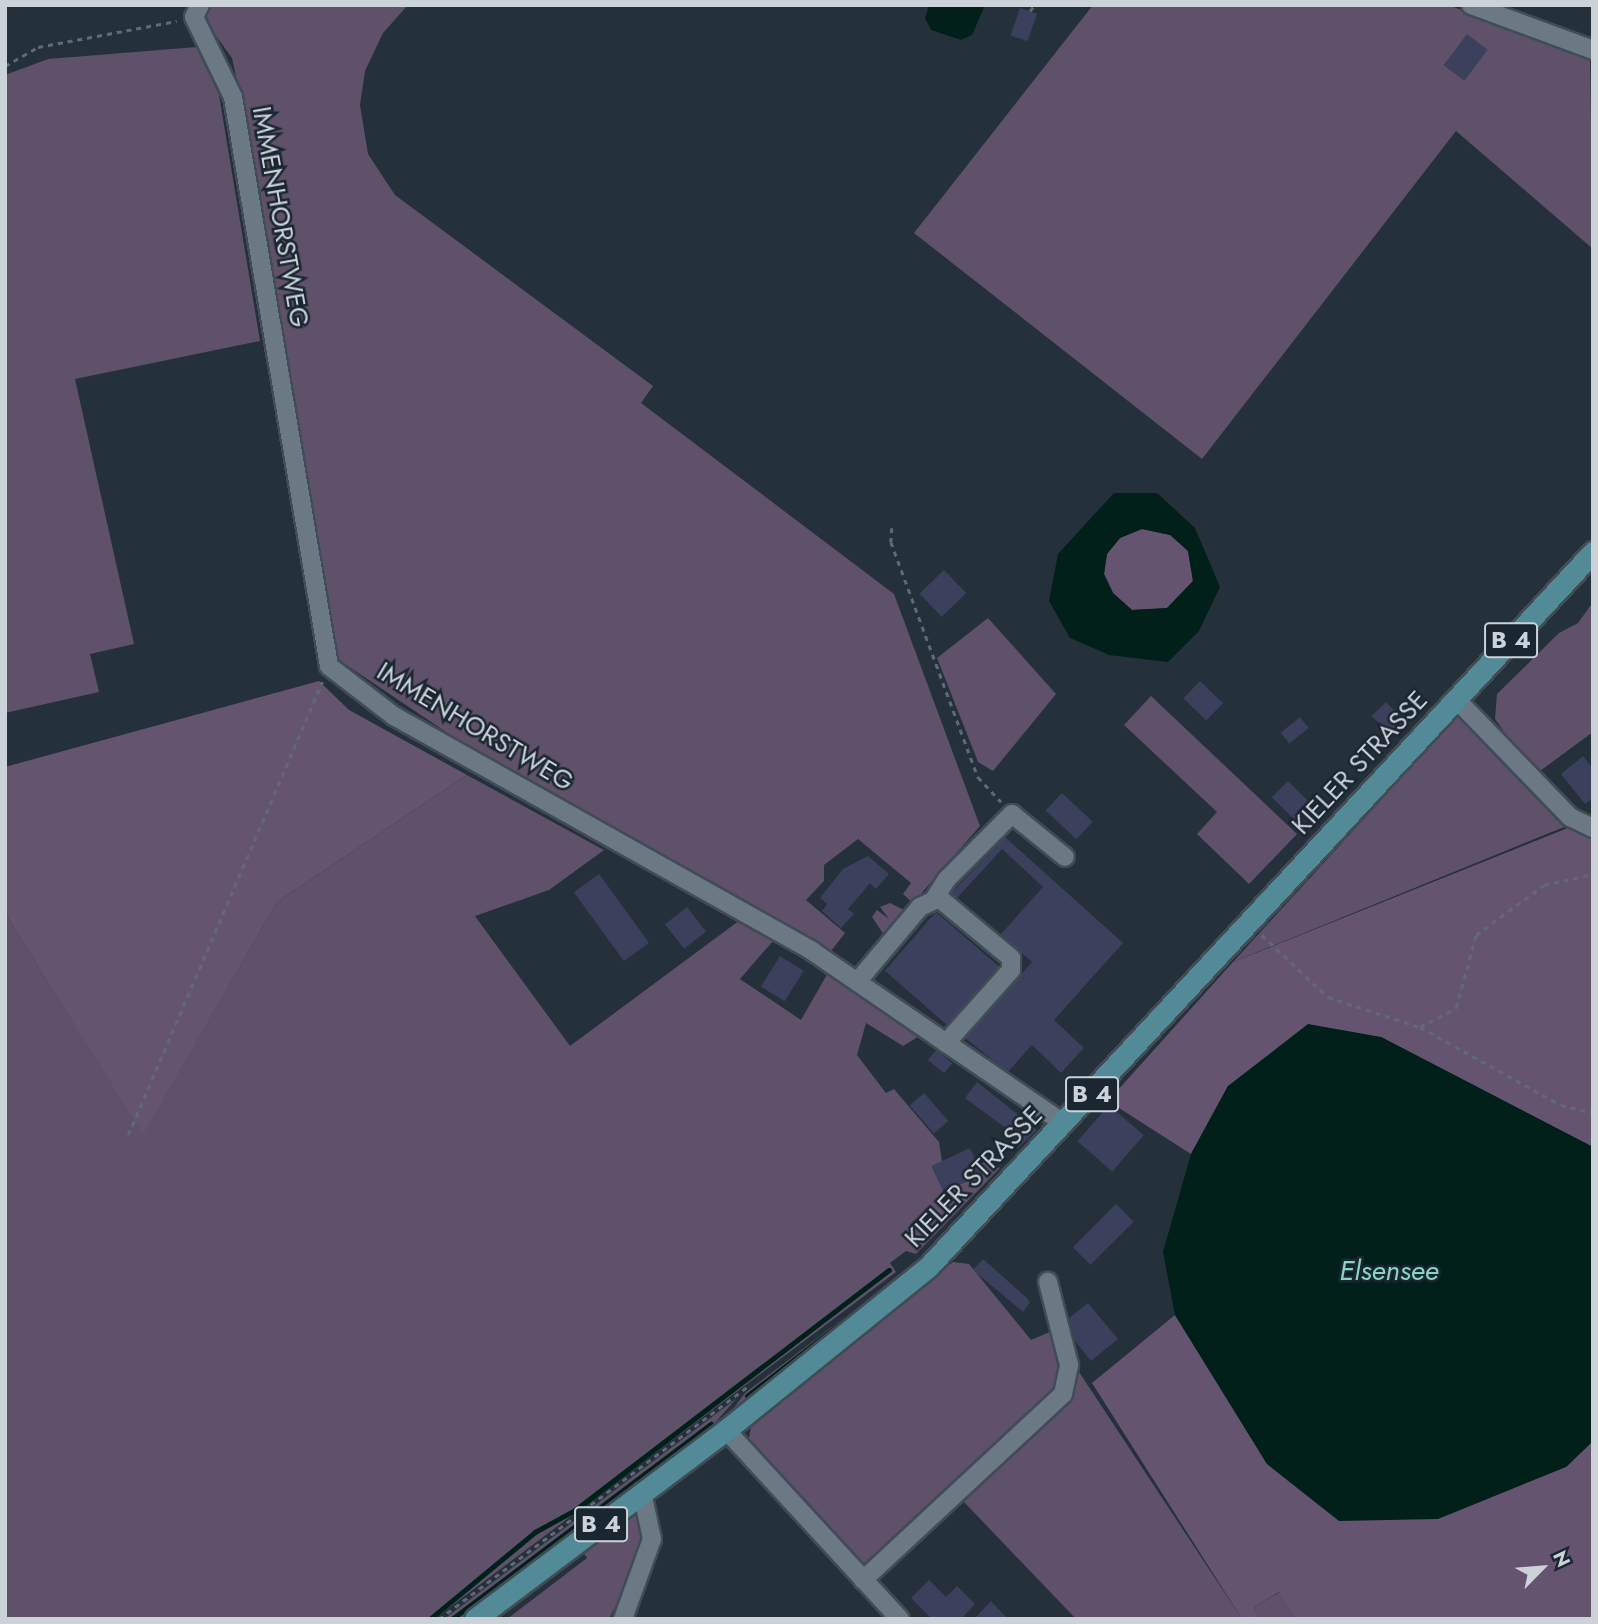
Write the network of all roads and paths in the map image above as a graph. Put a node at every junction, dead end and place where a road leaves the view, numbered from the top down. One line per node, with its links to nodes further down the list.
1 (1034, 5): 4 (path)
2 (1471, 5): 5 (street)
3 (197, 11): 6 (path); 9 (street, IMMENHORSTWEG)
4 (1030, 12)
5 (1593, 50)
6 (5, 66)
7 (892, 528): 11 (path)
8 (1593, 552): 10 (main road, KIELER STRASSE / B 4)
9 (329, 666): 17 (street, IMMENHORSTWEG); 22 (path)
10 (1457, 700): 12 (street); 16 (main road, KIELER STRASSE / B 4)
11 (1012, 814): 13 (street); 15 (street)
12 (1593, 828)
13 (1065, 857)
14 (1593, 874): 18 (path)
15 (935, 898): 17 (street); 19 (street)
16 (1249, 923): 18 (path); 21 (main road, KIELER STRASSE / B 4)
17 (857, 982): 19 (street, IMMENHORSTWEG)
18 (1420, 1027): 20 (path)
19 (946, 1042): 21 (street, IMMENHORSTWEG)
20 (1593, 1113)
21 (1065, 1124): 25 (main road, KIELER STRASSE / B 4)
22 (128, 1135)
23 (1048, 1282): 27 (street)
24 (740, 1393): 28 (path)
25 (726, 1430): 26 (main road, KIELER STRASSE / B 4); 27 (street)
26 (642, 1492): 29 (main road, KIELER STRASSE / B 4); 30 (street)
27 (863, 1580): 31 (street)
28 (439, 1619)
29 (475, 1619)
30 (623, 1619)
31 (900, 1619)

